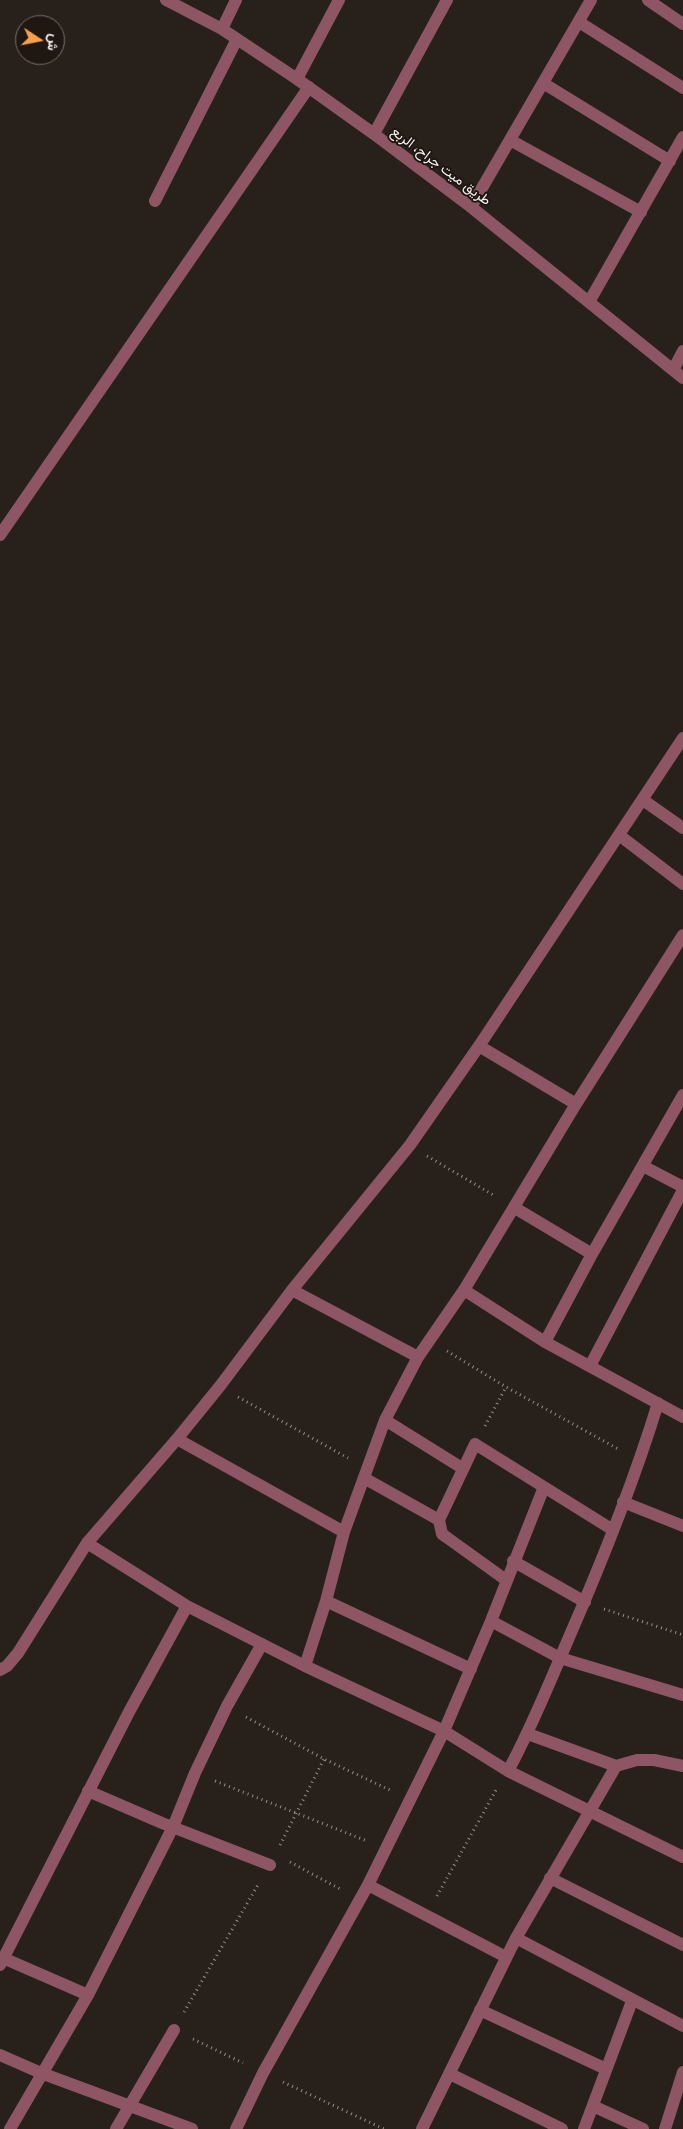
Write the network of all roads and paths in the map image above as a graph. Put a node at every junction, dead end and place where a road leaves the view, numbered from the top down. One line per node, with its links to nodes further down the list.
1 (166, 0): 9 (street, طريق ميت جراح، الربع)
2 (236, 0): 9 (street)
3 (339, 0): 11 (street)
4 (446, 0): 15 (street)
5 (591, 0): 7 (street)
6 (648, 0): 8 (street)
7 (578, 22): 12 (street); 14 (street)
8 (683, 24)
9 (222, 29): 10 (street, طريق ميت جراح، الربع)
10 (237, 39): 11 (street, طريق ميت جراح، الربع); 19 (street)
11 (298, 78): 13 (street, طريق ميت جراح، الربع)
12 (544, 83): 17 (street); 18 (street)
13 (309, 87): 15 (street, طريق ميت جراح، الربع); 25 (street)
14 (683, 88)
15 (374, 134): 20 (street, طريق ميت جراح، الربع)
16 (683, 137): 18 (street)
17 (510, 140): 20 (street); 21 (street)
18 (670, 161): 21 (street)
19 (155, 201)
20 (471, 207): 22 (street, طريق ميت جراح، الربع)
21 (641, 212): 22 (street)
22 (589, 302): 24 (street, طريق ميت جراح، الربع)
23 (683, 351): 24 (street)
24 (678, 374)
25 (0, 535)
26 (682, 743): 27 (street)
27 (643, 800): 28 (street); 29 (street)
28 (683, 828)
29 (619, 836): 30 (street); 32 (street)
30 (683, 884)
31 (683, 935): 34 (street)
32 (479, 1046): 34 (street); 35 (street)
33 (683, 1095): 36 (street)
34 (576, 1104): 38 (street)
35 (410, 1145): 38 (path); 40 (street)
36 (643, 1166): 37 (street); 39 (street)
37 (683, 1188): 45 (street)
38 (515, 1208): 39 (street); 41 (street)
39 (592, 1254): 43 (street)
40 (292, 1290): 44 (street); 46 (street)
41 (464, 1290): 42 (street); 43 (street)
42 (429, 1340): 44 (street); 47 (path)
43 (545, 1342): 45 (street)
44 (418, 1356): 50 (street)
45 (590, 1366): 48 (street)
46 (220, 1386): 51 (street); 55 (path)
47 (506, 1387): 52 (path); 53 (path)
48 (658, 1403): 49 (street); 53 (street)
49 (683, 1416)
50 (385, 1420): 54 (street); 55 (street)
51 (177, 1439): 61 (street); 62 (street)
52 (475, 1444): 54 (street); 56 (street)
53 (640, 1462): 57 (street)
54 (462, 1468): 58 (street)
55 (365, 1473): 58 (street); 61 (street)
56 (544, 1487): 60 (street); 63 (street)
57 (623, 1502): 59 (street); 60 (street)
58 (439, 1520): 64 (street)
59 (683, 1526)
60 (613, 1530): 66 (street)
61 (344, 1532): 65 (street)
62 (87, 1543): 67 (street); 74 (street)
63 (513, 1561): 64 (street); 66 (street)
64 (506, 1580): 68 (street)
65 (326, 1601): 72 (street); 73 (street)
66 (585, 1602): 69 (path); 71 (street)
67 (187, 1606): 70 (street); 84 (street)
68 (491, 1621): 71 (street); 73 (street)
69 (683, 1636)
70 (262, 1644): 72 (street); 76 (street)
71 (560, 1658): 75 (street); 78 (street)
72 (305, 1666): 77 (street)
73 (471, 1669): 77 (street)
74 (0, 1670)
75 (683, 1695)
76 (227, 1706): 79 (path); 83 (street)
77 (444, 1731): 82 (street); 85 (street)
78 (528, 1734): 80 (street); 82 (street)
79 (324, 1759): 85 (path); 87 (path)
80 (616, 1766): 81 (street); 86 (street)
81 (683, 1766)
82 (508, 1770): 86 (street); 95 (path)
83 (195, 1773): 87 (path); 88 (street)
84 (88, 1791): 88 (street); 99 (street)
85 (410, 1800): 89 (street)
86 (590, 1812): 90 (street); 92 (street)
87 (296, 1815): 89 (path); 91 (path)
88 (173, 1827): 91 (street); 100 (street)
89 (386, 1849): 93 (street)
90 (683, 1857)
91 (273, 1859): 94 (path); 104 (path)
92 (550, 1878): 96 (street); 97 (street)
93 (368, 1885): 94 (street); 95 (street)
94 (360, 1900): 108 (street)
95 (427, 1916): 98 (street)
96 (516, 1938): 98 (street); 101 (street)
97 (683, 1945)
98 (506, 1957): 102 (street)
99 (2, 1962): 100 (street)
100 (88, 1995): 107 (street)
101 (632, 2001): 103 (street); 106 (street)
102 (480, 2010): 106 (street); 109 (street)
103 (683, 2026)
104 (174, 2030): 108 (path); 111 (street)
105 (0, 2055): 107 (street)
106 (606, 2069): 112 (street)
107 (41, 2073): 111 (street); 113 (street)
108 (263, 2073): 116 (street); 117 (path)
109 (450, 2074): 118 (street); 119 (street)
110 (682, 2076): 122 (street)
111 (129, 2104): 114 (street); 115 (street)
112 (593, 2106): 120 (street); 121 (street)
113 (10, 2129)
114 (116, 2129)
115 (192, 2129)
116 (236, 2129)
117 (384, 2129)
118 (422, 2129)
119 (562, 2129)
120 (584, 2129)
121 (644, 2129)
122 (665, 2129)

